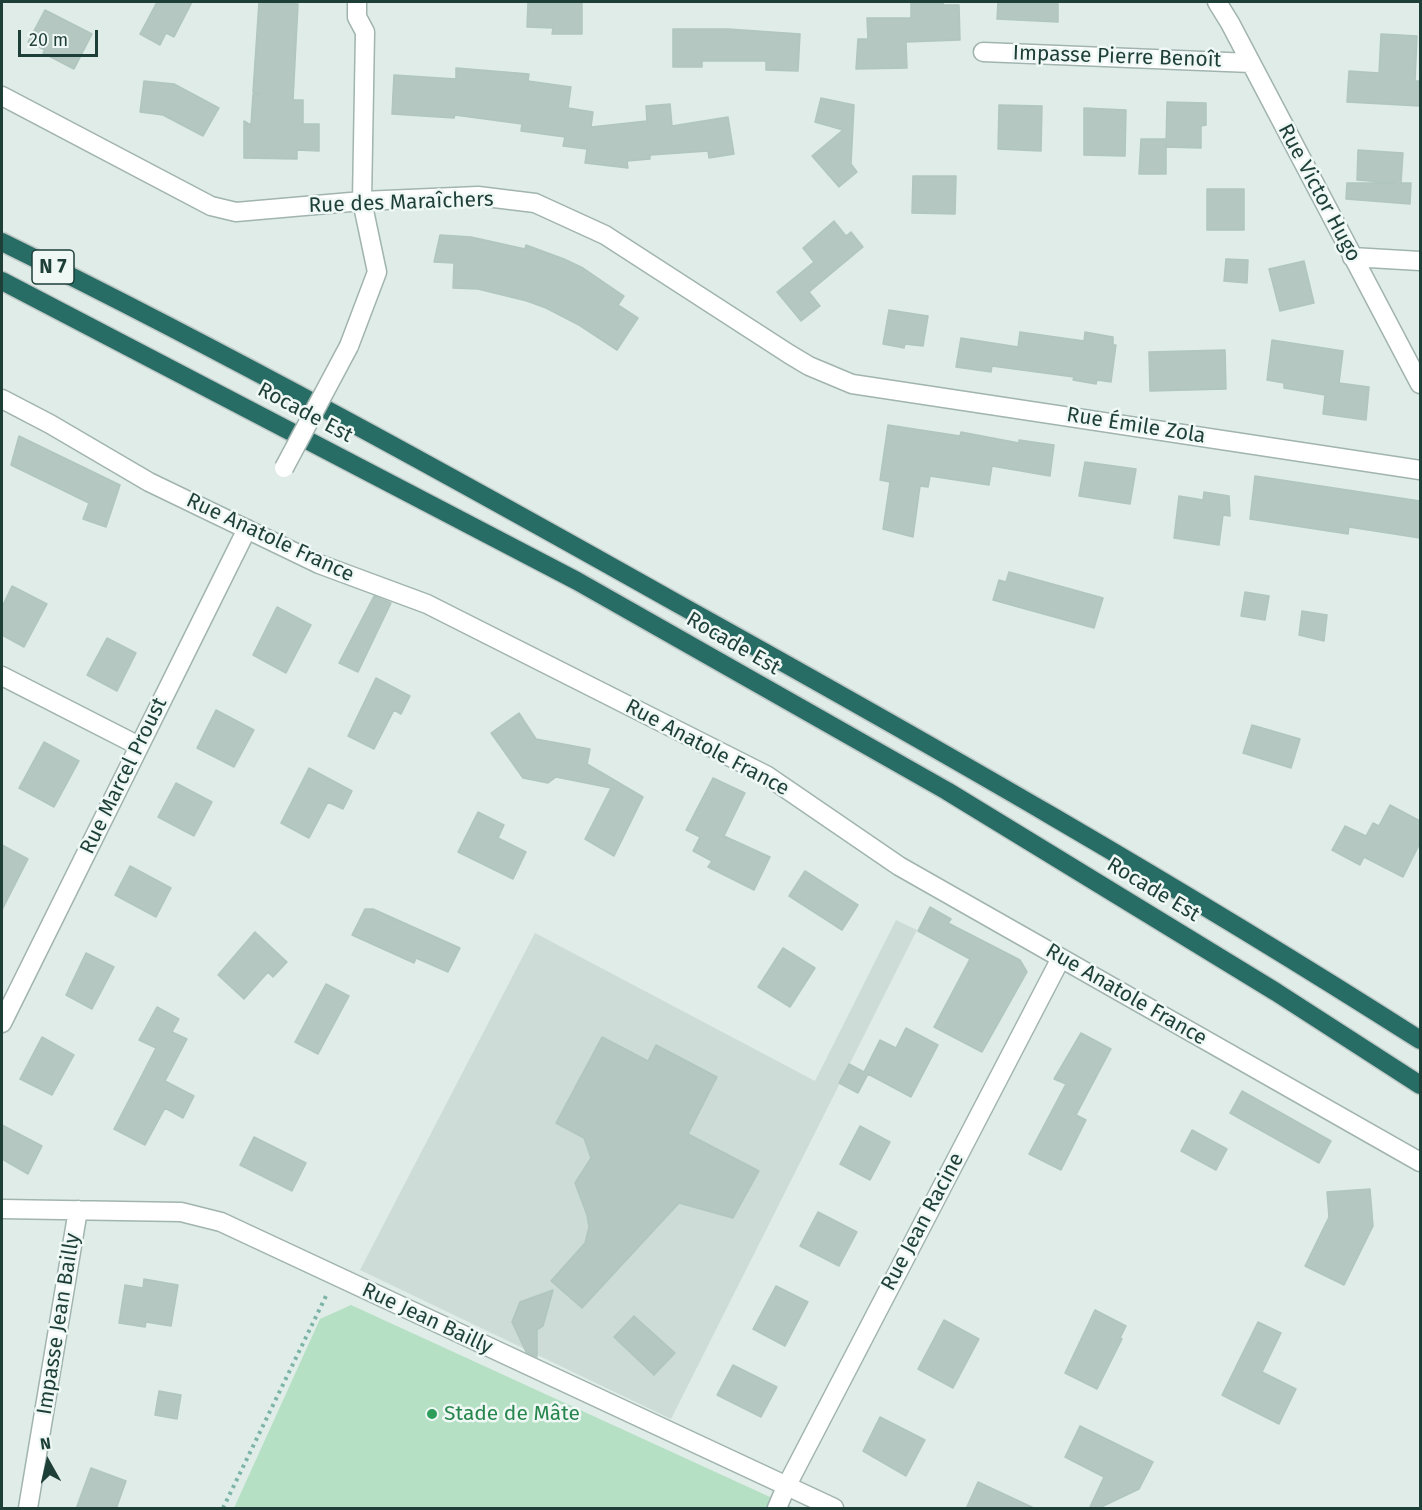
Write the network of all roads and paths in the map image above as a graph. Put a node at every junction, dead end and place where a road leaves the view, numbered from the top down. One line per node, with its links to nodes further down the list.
1 (357, 2): 6 (street)
2 (1217, 2): 4 (street, Rue Victor Hugo)
3 (984, 52): 4 (street, Impasse Pierre Benoît)
4 (1251, 63): 8 (street, Rue Victor Hugo)
5 (2, 96): 6 (street, Rue des Maraîchers)
6 (362, 201): 11 (street, Rue des Maraîchers); 14 (street, bridge)
7 (2, 242): 21 (highway, Rocade Est / N 7)
8 (1352, 256): 9 (street); 12 (street, Rue Victor Hugo)
9 (1420, 261)
10 (2, 281): 22 (highway, Rocade Est)
11 (852, 384): 15 (street, Rue Émile Zola)
12 (1420, 384)
13 (2, 399): 16 (street, Rue Anatole France)
14 (284, 468)
15 (1420, 470)
16 (247, 529): 18 (street, Rue Marcel Proust); 19 (street, Rue Anatole France)
17 (2, 676): 18 (street)
18 (139, 746): 20 (street, Rue Marcel Proust)
19 (1061, 958): 23 (street, Rue Anatole France); 27 (street, Rue Jean Racine)
20 (2, 1023)
21 (1420, 1040)
22 (1420, 1085)
23 (1420, 1162)
24 (2, 1209): 25 (street, Rue Jean Bailly)
25 (78, 1210): 26 (street, Rue Jean Bailly); 28 (street, Impasse Jean Bailly)
26 (336, 1276): 27 (street, Rue Jean Bailly); 29 (path)
27 (786, 1487): 30 (street, Rue Jean Racine); 31 (street, Rue Jean Bailly)
28 (28, 1509)
29 (223, 1509)
30 (777, 1509)
31 (834, 1509)

